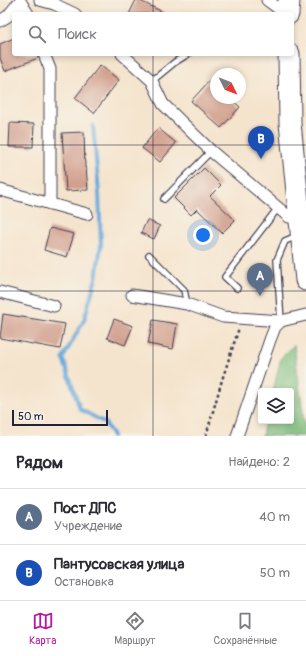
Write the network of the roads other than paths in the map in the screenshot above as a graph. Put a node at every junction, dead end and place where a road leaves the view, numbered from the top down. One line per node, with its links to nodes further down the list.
1 (33, 0): 5 (street)
2 (40, 0): 7 (street)
3 (267, 0): 8 (street)
4 (289, 0): 9 (highway)
5 (19, 1): 6 (street); 10 (street)
6 (27, 12)
7 (71, 12)
8 (284, 12)
9 (287, 12)
10 (0, 21)
11 (45, 56): 19 (street)
12 (124, 56): 15 (street)
13 (185, 56): 15 (lane)
14 (289, 56): 22 (highway)
15 (152, 81): 16 (street)
16 (211, 151): 18 (lane); 20 (street)
17 (0, 190): 19 (street)
18 (164, 199)
19 (50, 204): 21 (street)
20 (278, 208): 22 (street); 25 (lane)
21 (87, 214)
22 (300, 227): 24 (highway); 31 (lane)
23 (149, 255): 28 (lane)
24 (306, 275)
25 (238, 288)
26 (0, 292): 29 (street)
27 (132, 295): 28 (street)
28 (187, 304): 31 (street)
29 (54, 306)
30 (306, 315): 31 (street)
31 (281, 321): 32 (street)
32 (237, 436)

